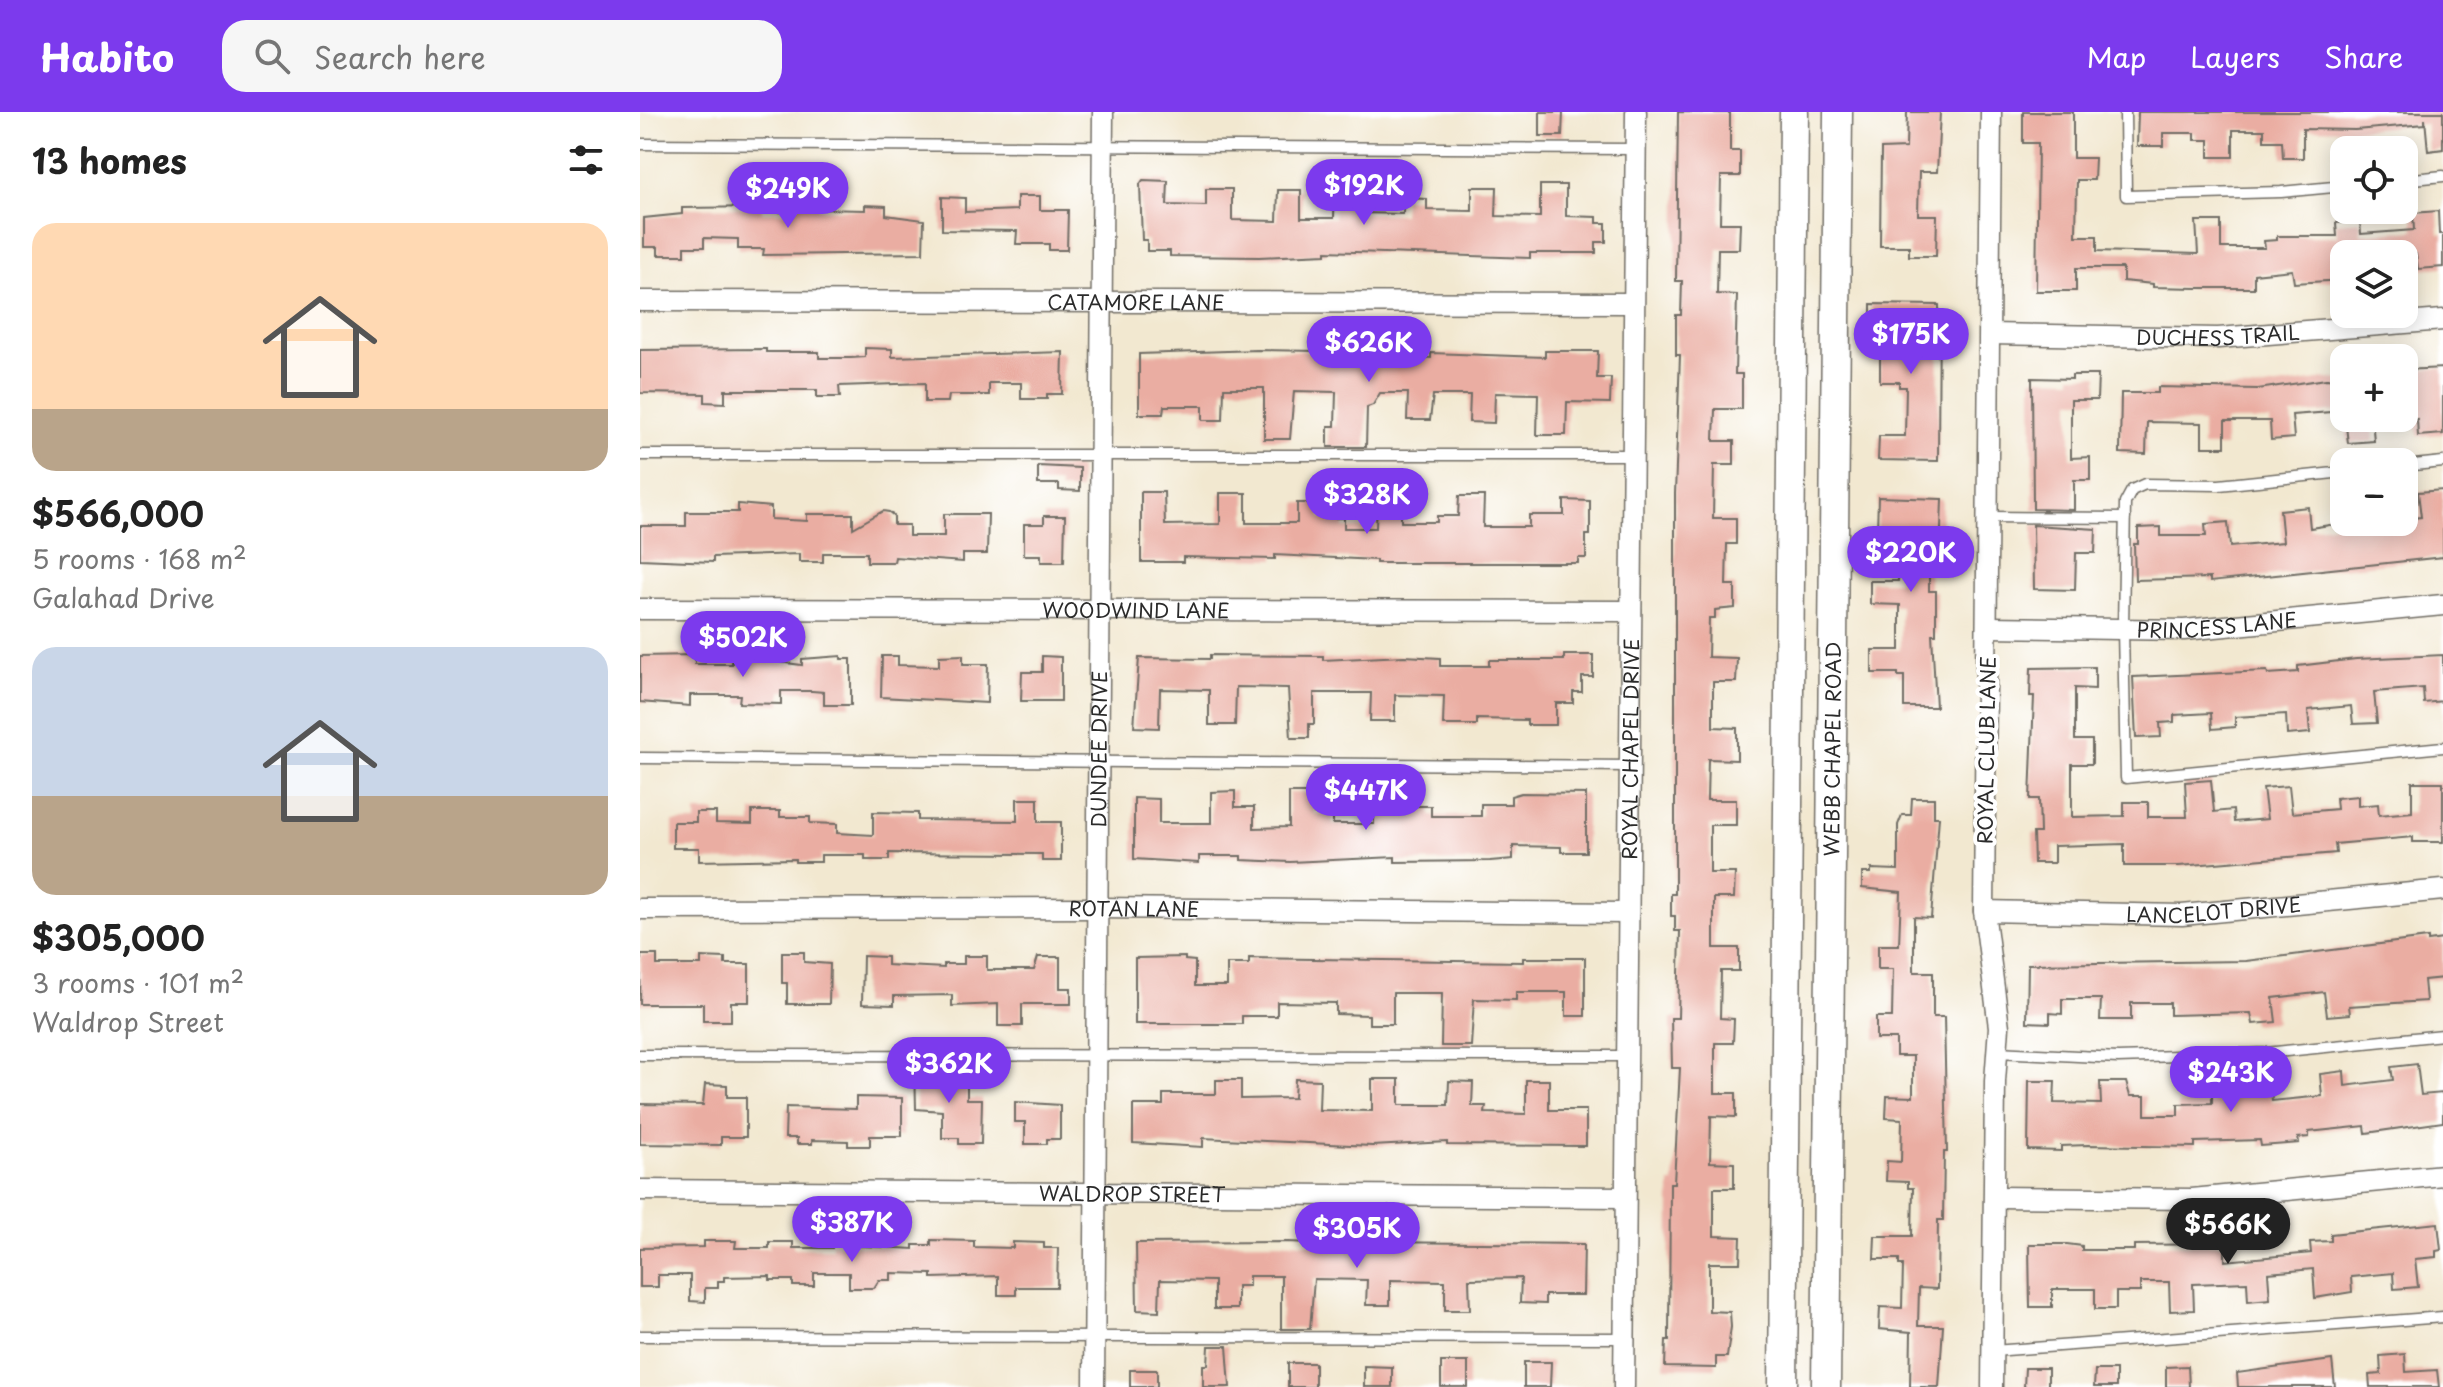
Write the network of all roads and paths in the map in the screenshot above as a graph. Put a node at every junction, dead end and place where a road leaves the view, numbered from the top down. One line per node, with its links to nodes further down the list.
1 (1103, 112): 8 (street, DUNDEE DRIVE)
2 (1636, 112): 9 (street, ROYAL CHAPEL DRIVE)
3 (1794, 112): 58 (main road)
4 (1838, 112): 59 (main road, WEBB CHAPEL ROAD)
5 (1991, 112): 17 (street, ROYAL CLUB LANE)
6 (2125, 112): 12 (lane)
7 (640, 144): 8 (lane)
8 (1102, 145): 9 (lane); 14 (street, DUNDEE DRIVE)
9 (1635, 149): 15 (street, ROYAL CHAPEL DRIVE)
10 (2443, 176): 11 (lane)
11 (2418, 179)
12 (2330, 187)
13 (640, 301): 14 (street, CATAMORE LANE)
14 (1101, 301): 15 (street, CATAMORE LANE); 20 (street, DUNDEE DRIVE)
15 (1633, 303): 19 (street, ROYAL CHAPEL DRIVE)
16 (2443, 320): 17 (street, DUCHESS TRAIL)
17 (1990, 334): 24 (street, ROYAL CLUB LANE)
18 (640, 455): 20 (lane)
19 (1632, 455): 20 (lane); 29 (street, ROYAL CHAPEL DRIVE)
20 (1099, 456): 28 (street, DUNDEE DRIVE)
21 (2443, 462): 22 (lane)
22 (2418, 465)
23 (2330, 473): 25 (lane)
24 (1989, 517): 25 (lane); 30 (street, ROYAL CLUB LANE)
25 (2125, 518): 31 (lane)
26 (2443, 605): 31 (street, PRINCESS LANE)
27 (640, 609): 28 (street, WOODWIND LANE)
28 (1098, 610): 29 (street, WOODWIND LANE); 34 (street, DUNDEE DRIVE)
29 (1631, 611): 35 (street, ROYAL CHAPEL DRIVE)
30 (1989, 627): 31 (street, PRINCESS LANE); 39 (street, ROYAL CLUB LANE)
31 (2123, 629): 32 (lane)
32 (2443, 747)
33 (640, 758): 34 (lane)
34 (1100, 764): 35 (lane); 37 (street, DUNDEE DRIVE)
35 (1630, 766): 40 (street, ROYAL CHAPEL DRIVE)
36 (2443, 890): 39 (street, LANCELOT DRIVE)
37 (1097, 908): 38 (street, ROTAN LANE); 40 (street, ROTAN LANE); 44 (street, DUNDEE DRIVE)
38 (640, 909)
39 (1984, 911): 42 (street, ROYAL CLUB LANE)
40 (1626, 913): 45 (street, ROYAL CHAPEL DRIVE)
41 (2443, 1035): 42 (lane)
42 (1997, 1052): 50 (street, ROYAL CLUB LANE)
43 (640, 1055): 44 (lane)
44 (1097, 1056): 45 (lane); 48 (street, DUNDEE DRIVE)
45 (1627, 1056): 49 (street, ROYAL CHAPEL DRIVE)
46 (2443, 1175): 50 (street)
47 (640, 1190): 48 (street, WALDROP STREET)
48 (1096, 1192): 49 (street, WALDROP STREET); 53 (street, DUNDEE DRIVE)
49 (1625, 1197): 54 (street, ROYAL CHAPEL DRIVE)
50 (1996, 1197): 55 (street, ROYAL CLUB LANE)
51 (2443, 1317): 55 (lane)
52 (640, 1336): 53 (lane)
53 (1095, 1337): 54 (lane); 56 (street, DUNDEE DRIVE)
54 (1624, 1338): 57 (street, ROYAL CHAPEL DRIVE)
55 (1993, 1351): 60 (street, ROYAL CLUB LANE)
56 (1094, 1387)
57 (1624, 1387)
58 (1783, 1387)
59 (1826, 1387)
60 (1992, 1387)

